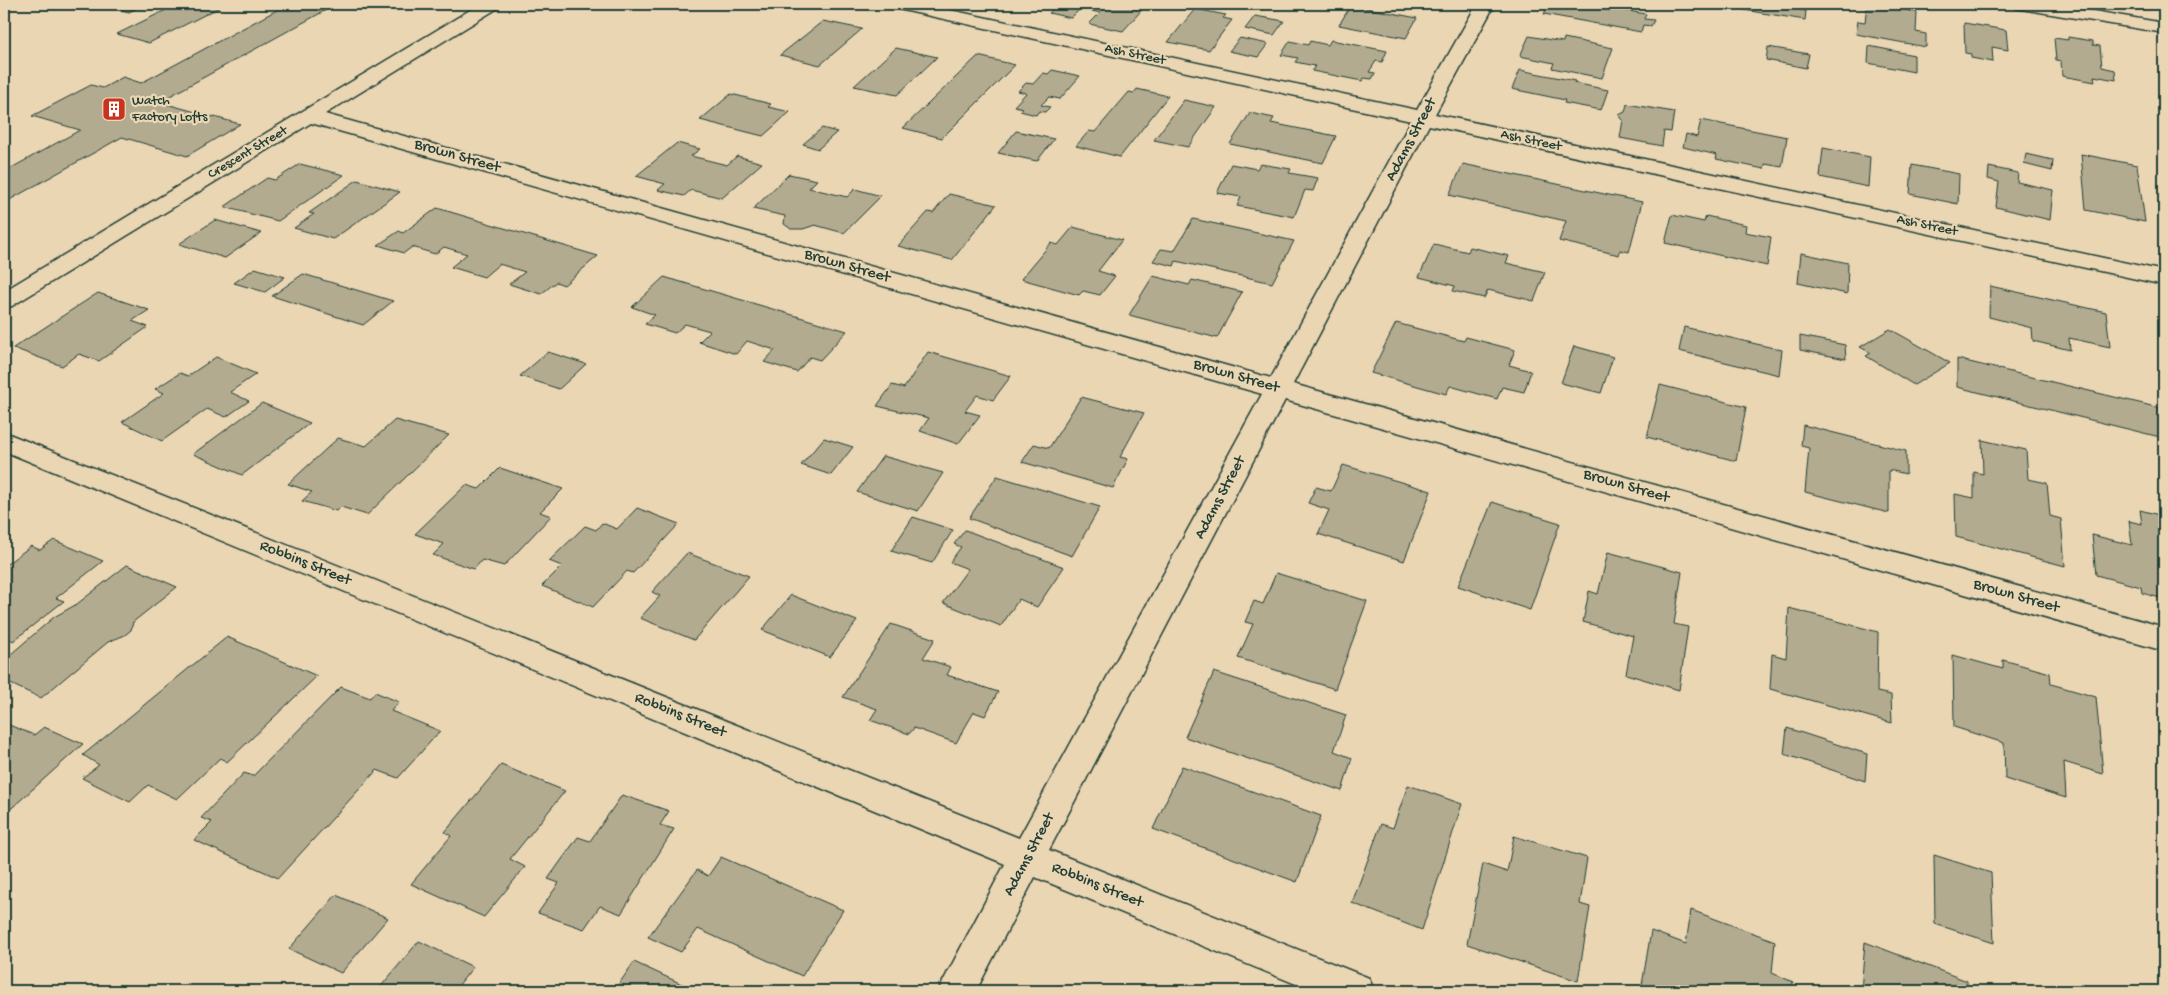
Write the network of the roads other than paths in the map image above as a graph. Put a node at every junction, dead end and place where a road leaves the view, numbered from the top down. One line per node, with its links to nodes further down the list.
1 (492, 4): 6 (street, Crescent Street)
2 (898, 4): 7 (street, Ash Street)
3 (1486, 4): 7 (street, Adams Street)
4 (2021, 4): 5 (street)
5 (2164, 28)
6 (309, 116): 9 (street, Crescent Street); 10 (street, Brown Street)
7 (1423, 117): 8 (street, Ash Street); 10 (street, Adams Street)
8 (2164, 278)
9 (4, 302)
10 (1279, 389): 12 (street, Brown Street); 13 (street, Adams Street)
11 (4, 442): 13 (street, Robbins Street)
12 (2164, 639)
13 (1028, 858): 14 (street, Adams Street); 15 (street, Robbins Street)
14 (956, 991)
15 (1356, 991)

